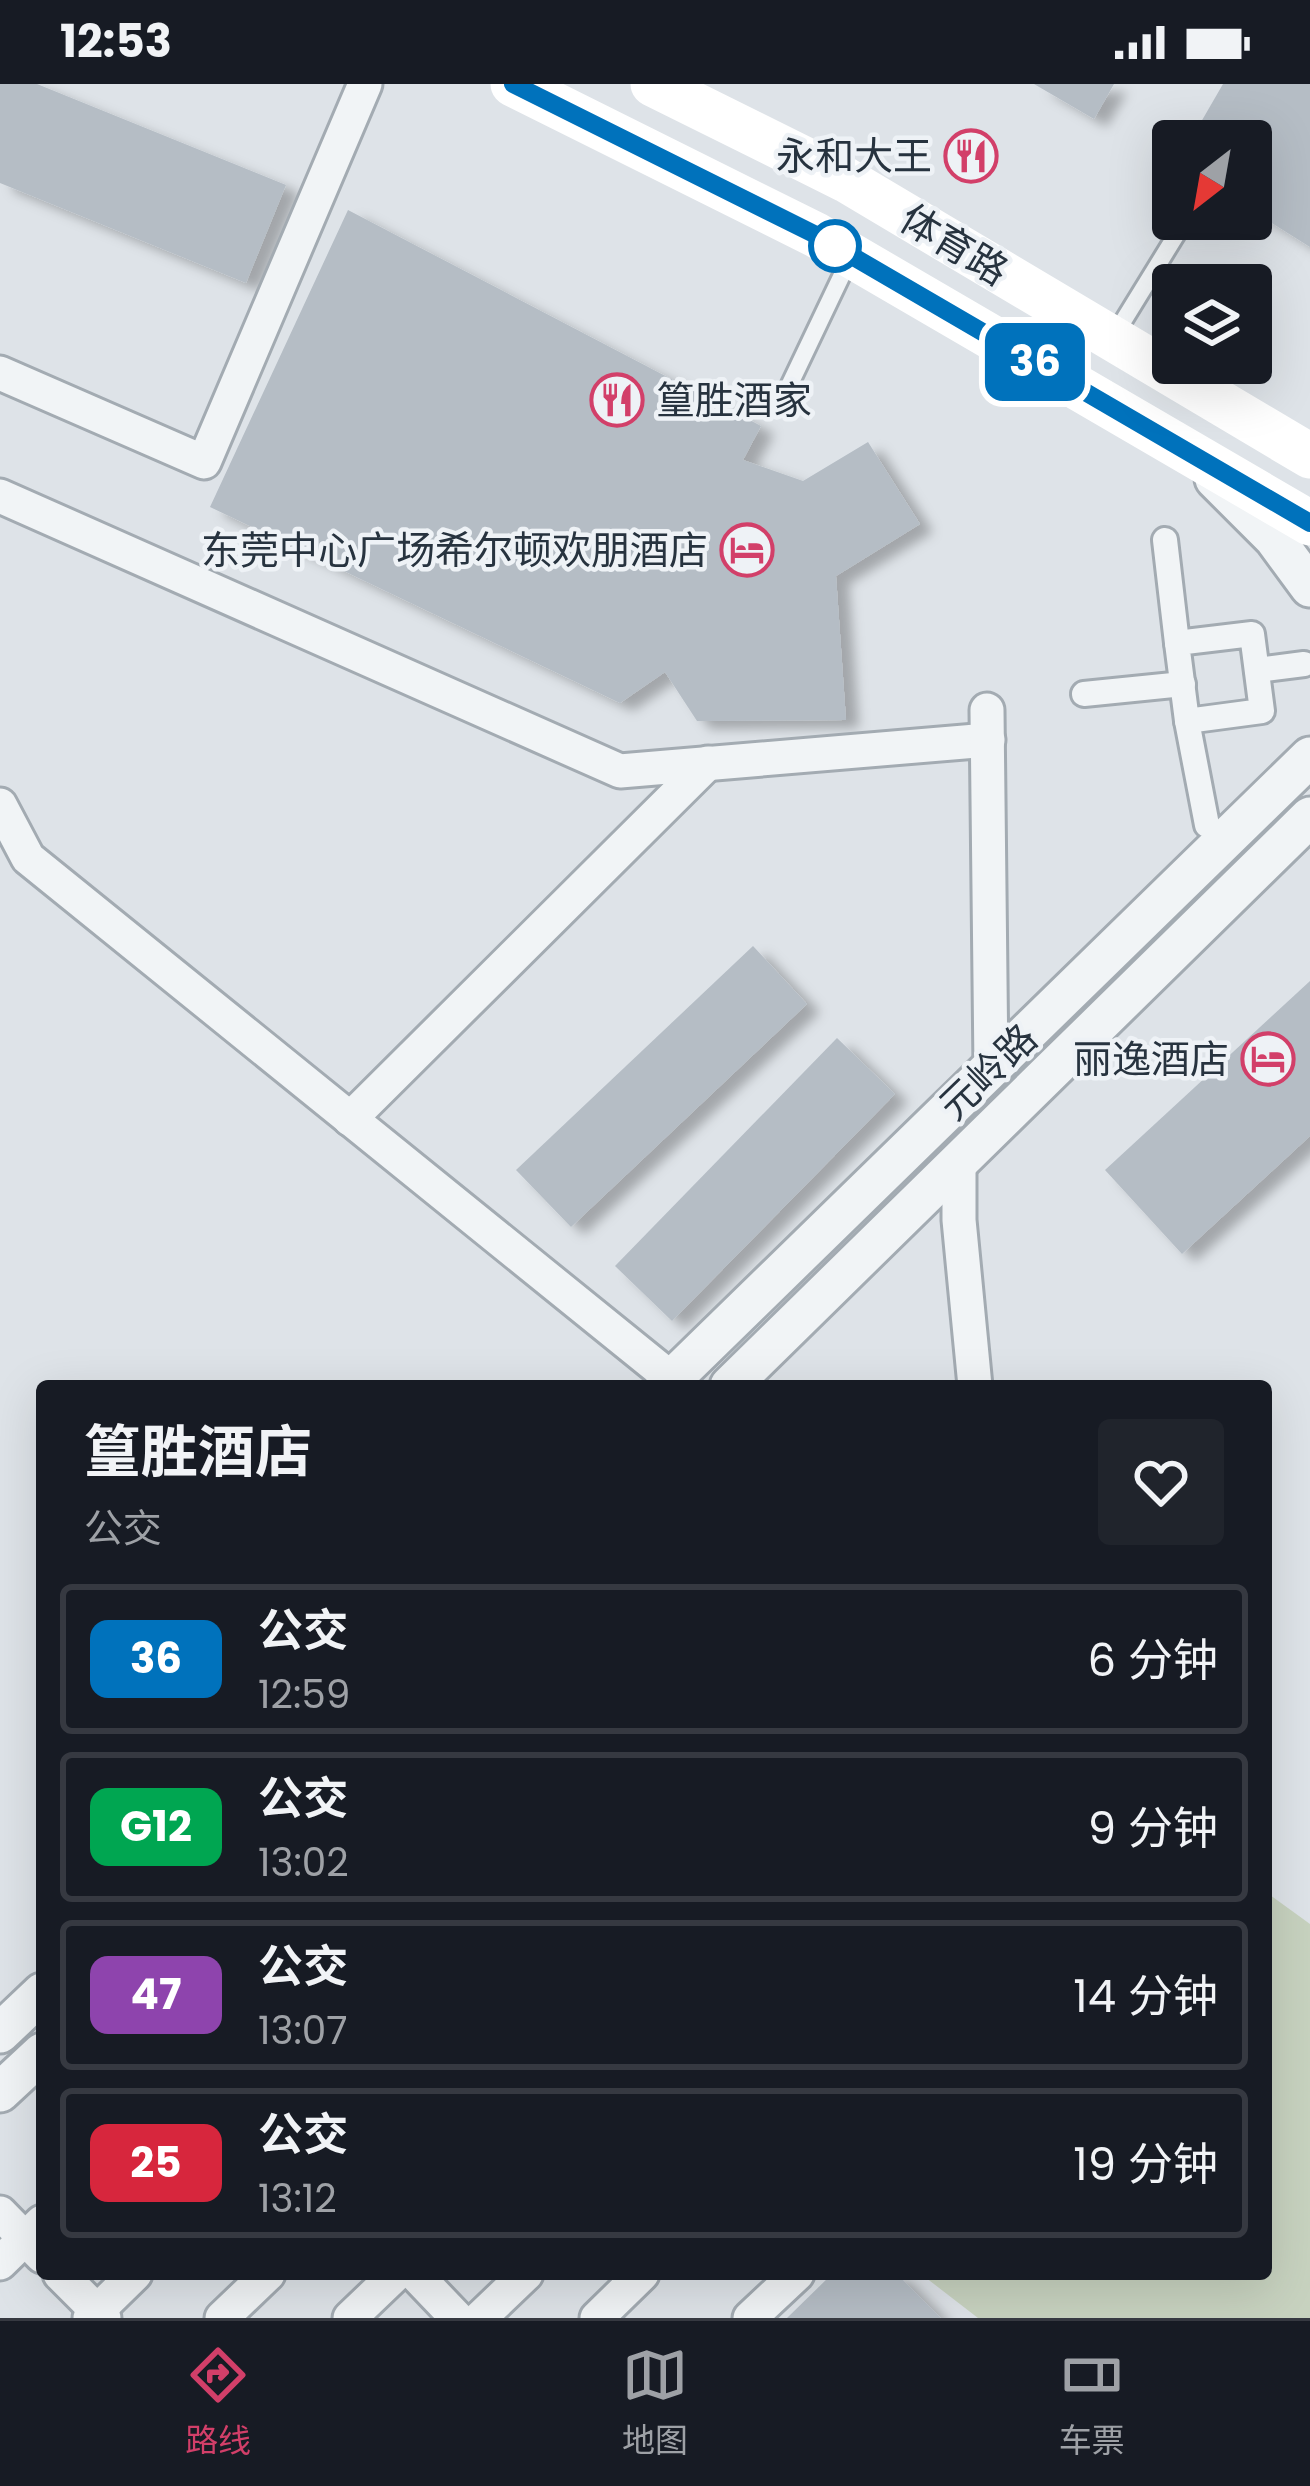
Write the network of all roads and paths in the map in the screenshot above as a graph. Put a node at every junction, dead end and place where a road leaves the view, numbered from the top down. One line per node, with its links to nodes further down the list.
1 (365, 84): 7 (street)
2 (513, 84): 5 (main road, 体育路)
3 (653, 84): 6 (main road, 体育路)
4 (1173, 240): 6 (lane)
5 (851, 255): 8 (lane); 11 (main road, 体育路)
6 (1113, 338): 9 (main road, 体育路)
7 (0, 373)
8 (790, 386)
9 (1217, 400): 10 (street); 12 (main road, 体育路)
10 (1310, 435)
11 (1185, 450): 14 (main road, 体育路); 16 (street)
12 (1310, 456)
13 (0, 496): 24 (street)
14 (1310, 523)
15 (1165, 540): 17 (street)
16 (1310, 587)
17 (1177, 643): 19 (street); 20 (street)
18 (1304, 664): 19 (street)
19 (1257, 670): 22 (street)
20 (1183, 684): 21 (street); 22 (street)
21 (1084, 694)
22 (1187, 721): 27 (street)
23 (1308, 756): 28 (street, 元岭路)
24 (708, 763): 28 (street); 29 (street)
25 (0, 805): 29 (street)
26 (1310, 817): 30 (street, 元岭路)
27 (1207, 825)
28 (991, 1069): 32 (street, 元岭路)
29 (350, 1119): 31 (street)
30 (959, 1161): 33 (street, 元岭路); 34 (street)
31 (665, 1380)
32 (672, 1380)
33 (736, 1380)
34 (974, 1380)
35 (36, 1999): 36 (street)
36 (0, 2033)
37 (36, 2059): 38 (street)
38 (0, 2092)
39 (0, 2213): 40 (street)
40 (36, 2239): 41 (street)
41 (0, 2263)
42 (65, 2280): 50 (street)
43 (130, 2280): 50 (street)
44 (262, 2280): 51 (street)
45 (391, 2280): 52 (street)
46 (422, 2280): 53 (street)
47 (520, 2280): 54 (street)
48 (636, 2280): 55 (street)
49 (791, 2280): 56 (street)
50 (97, 2316)
51 (223, 2318)
52 (350, 2318)
53 (458, 2318)
54 (480, 2318)
55 (596, 2318)
56 (750, 2318)

